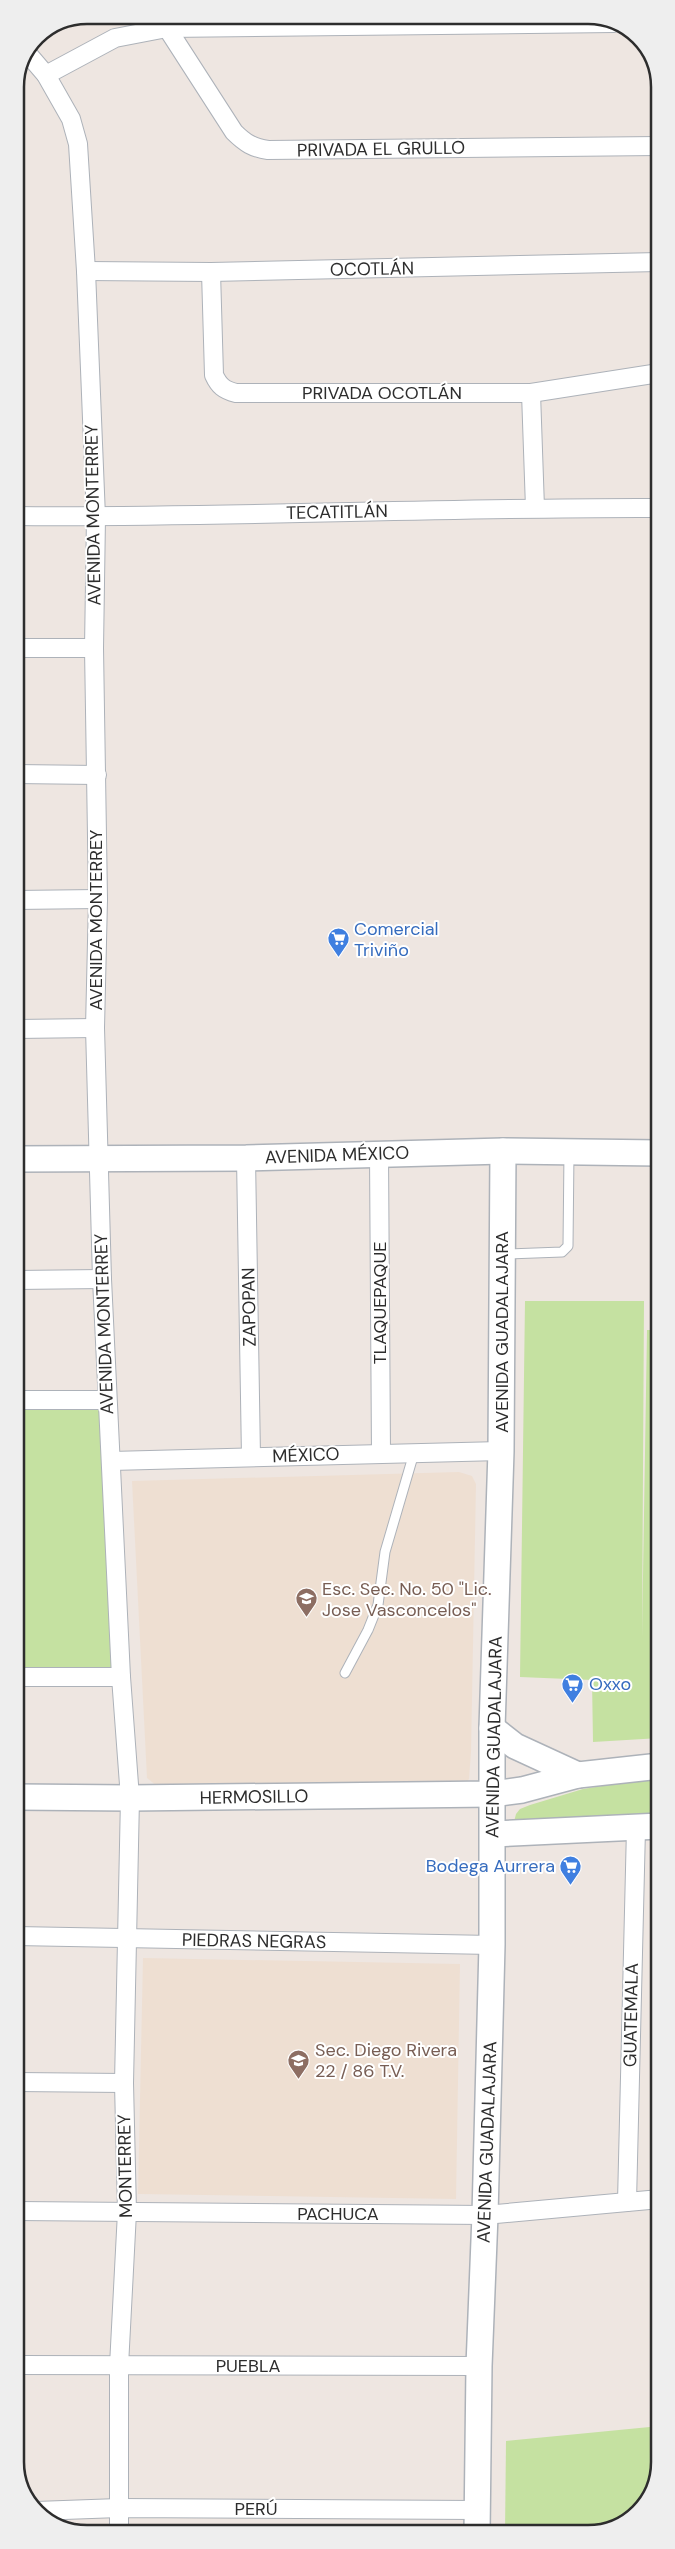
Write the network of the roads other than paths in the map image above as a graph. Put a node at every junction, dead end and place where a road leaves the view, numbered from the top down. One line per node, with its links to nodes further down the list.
1 (525, 24): 2 (street)
2 (167, 28): 4 (street); 5 (street, PRIVADA EL GRULLO)
3 (31, 58): 4 (street, AVENIDA MONTERREY)
4 (46, 75): 7 (street, AVENIDA MONTERREY)
5 (651, 146)
6 (651, 262): 8 (street, OCOTLÁN)
7 (86, 271): 8 (street, OCOTLÁN); 14 (street, AVENIDA MONTERREY)
8 (211, 272): 10 (street, PRIVADA OCOTLÁN)
9 (651, 374): 10 (street, PRIVADA OCOTLÁN)
10 (531, 393): 11 (street)
11 (535, 508): 12 (street, TECATITLÁN); 14 (street, TECATITLÁN)
12 (651, 508)
13 (24, 516): 14 (street, TECATITLÁN)
14 (96, 516): 16 (street, AVENIDA MONTERREY)
15 (24, 648): 16 (street)
16 (94, 648): 18 (street, AVENIDA MONTERREY)
17 (24, 774): 18 (street)
18 (97, 774): 19 (street, AVENIDA MONTERREY)
19 (98, 899): 20 (street); 22 (street, AVENIDA MONTERREY)
20 (24, 900)
21 (24, 1028): 22 (street)
22 (96, 1028): 28 (street, AVENIDA MONTERREY)
23 (503, 1151): 24 (main road, AVENIDA MÉXICO); 25 (main road, AVENIDA MÉXICO); 31 (main road, AVENIDA GUADALAJARA)
24 (449, 1152): 27 (main road, AVENIDA MÉXICO); 31 (main road)
25 (569, 1152): 26 (main road, AVENIDA MÉXICO); 32 (lane)
26 (651, 1153)
27 (380, 1154): 29 (main road, AVENIDA MÉXICO); 38 (street, TLAQUEPAQUE)
28 (99, 1158): 29 (main road, AVENIDA MÉXICO); 30 (main road, AVENIDA MÉXICO); 33 (street, AVENIDA MONTERREY)
29 (246, 1158): 40 (street, ZAPOPAN)
30 (24, 1159)
31 (502, 1214): 32 (main road, AVENIDA GUADALAJARA)
32 (502, 1254): 37 (main road, AVENIDA GUADALAJARA)
33 (102, 1279): 34 (street); 36 (street, AVENIDA MONTERREY)
34 (24, 1280)
35 (24, 1400): 36 (street)
36 (107, 1400): 41 (street, AVENIDA MONTERREY)
37 (501, 1451): 39 (street, MÉXICO); 45 (main road, AVENIDA GUADALAJARA)
38 (381, 1453): 39 (street, MÉXICO); 40 (street, MÉXICO)
39 (414, 1453): 42 (lane)
40 (251, 1457): 41 (street, MÉXICO)
41 (111, 1461): 44 (street, AVENIDA MONTERREY)
42 (345, 1673)
43 (24, 1677): 44 (street)
44 (121, 1677): 50 (street, AVENIDA MONTERREY)
45 (492, 1728): 47 (main road); 48 (main road, AVENIDA GUADALAJARA)
46 (651, 1767): 47 (main road, HERMOSILLO)
47 (578, 1776): 48 (main road, HERMOSILLO)
48 (492, 1794): 50 (main road, HERMOSILLO); 52 (main road, AVENIDA GUADALAJARA)
49 (24, 1797): 50 (main road, HERMOSILLO)
50 (130, 1798): 54 (street, MONTERREY)
51 (648, 1827): 52 (main road); 59 (street, GUATEMALA)
52 (492, 1834): 55 (main road, AVENIDA GUADALAJARA)
53 (24, 1936): 54 (street, PIEDRAS NEGRAS)
54 (127, 1938): 55 (street, PIEDRAS NEGRAS); 57 (street, MONTERREY)
55 (492, 1945): 62 (main road, AVENIDA GUADALAJARA)
56 (24, 2082): 57 (street)
57 (124, 2084): 61 (street, MONTERREY)
58 (651, 2200): 59 (street, PACHUCA)
59 (626, 2202): 62 (street, PACHUCA)
60 (24, 2211): 61 (street, PACHUCA)
61 (127, 2212): 62 (street, PACHUCA); 64 (street, MONTERREY)
62 (486, 2215): 65 (main road, AVENIDA GUADALAJARA)
63 (24, 2365): 64 (street, PUEBLA)
64 (119, 2366): 65 (street, PUEBLA); 66 (street, MONTERREY)
65 (479, 2366): 68 (main road, AVENIDA GUADALAJARA)
66 (120, 2508): 67 (street, PERÚ); 68 (street, PERÚ); 69 (street, MONTERREY)
67 (45, 2510)
68 (477, 2521)
69 (119, 2525)

